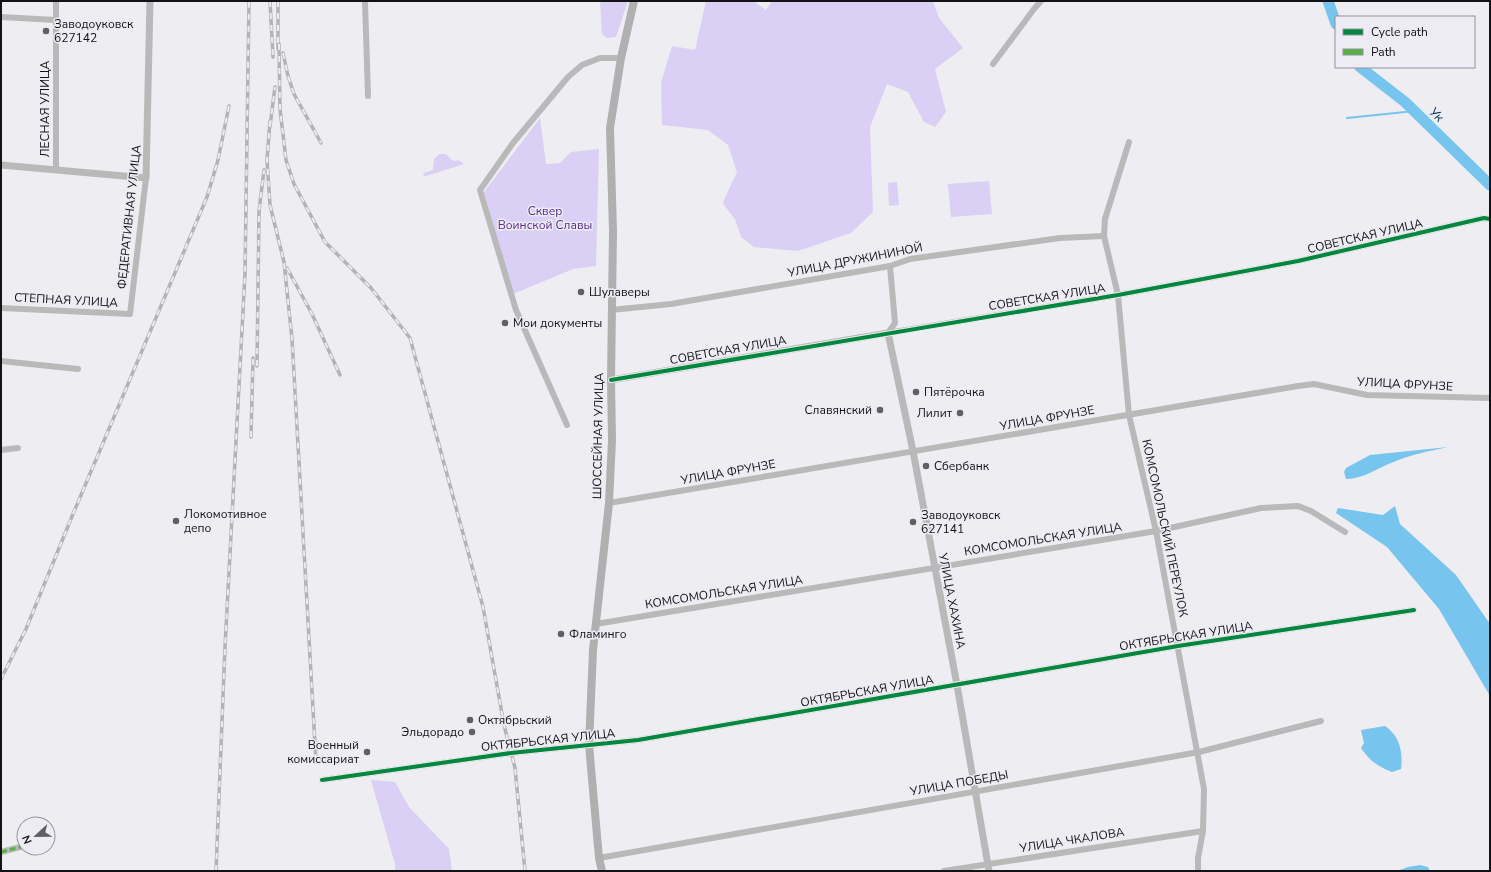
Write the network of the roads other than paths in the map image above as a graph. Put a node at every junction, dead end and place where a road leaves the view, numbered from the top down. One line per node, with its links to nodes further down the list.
1 (56, 1): 7 (street, ЛЕСНАЯ УЛИЦА)
2 (150, 1): 14 (street, ФЕДЕРАТИВНАЯ УЛИЦА)
3 (366, 1): 10 (street)
4 (634, 1): 8 (main road, ШОССЕЙНАЯ УЛИЦА)
5 (1041, 1): 9 (street)
6 (1, 17): 7 (street)
7 (56, 20): 13 (street, ЛЕСНАЯ УЛИЦА)
8 (621, 58): 20 (main road, ШОССЕЙНАЯ УЛИЦА); 28 (street)
9 (993, 64)
10 (368, 96)
11 (1129, 142): 16 (street, КОМСОМОЛЬСКИЙ ПЕРЕУЛОК)
12 (1, 165): 13 (street)
13 (56, 170): 14 (street)
14 (146, 178): 21 (street, ФЕДЕРАТИВНАЯ УЛИЦА)
15 (1487, 219): 18 (street, СОВЕТСКАЯ УЛИЦА)
16 (1104, 236): 17 (street, УЛИЦА ДРУЖИНИНОЙ); 18 (street, КОМСОМОЛЬСКИЙ ПЕРЕУЛОК)
17 (890, 266): 20 (street, УЛИЦА ДРУЖИНИНОЙ); 22 (street)
18 (1118, 295): 22 (street, СОВЕТСКАЯ УЛИЦА); 27 (street, КОМСОМОЛЬСКИЙ ПЕРЕУЛОК)
19 (1, 308): 21 (street, СТЕПНАЯ УЛИЦА)
20 (611, 310): 25 (main road, ШОССЕЙНАЯ УЛИЦА)
21 (130, 314)
22 (888, 333): 25 (street, СОВЕТСКАЯ УЛИЦА); 31 (street, УЛИЦА ХАХИНА)
23 (1, 362): 24 (street)
24 (78, 369)
25 (611, 380): 32 (main road, ШОССЕЙНАЯ УЛИЦА)
26 (1490, 398): 27 (street, УЛИЦА ФРУНЗЕ)
27 (1129, 415): 31 (street, УЛИЦА ФРУНЗЕ); 33 (street, КОМСОМОЛЬСКИЙ ПЕРЕУЛОК)
28 (567, 425)
29 (18, 448): 30 (street)
30 (1, 450)
31 (913, 451): 32 (street, УЛИЦА ФРУНЗЕ); 35 (street, УЛИЦА ХАХИНА)
32 (609, 503): 37 (main road, ШОССЕЙНАЯ УЛИЦА)
33 (1156, 531): 34 (street, КОМСОМОЛЬСКАЯ УЛИЦА); 35 (street, КОМСОМОЛЬСКАЯ УЛИЦА); 38 (street, КОМСОМОЛЬСКИЙ ПЕРЕУЛОК)
34 (1345, 532)
35 (935, 568): 37 (street, КОМСОМОЛЬСКАЯ УЛИЦА); 39 (street, УЛИЦА ХАХИНА)
36 (1414, 610): 38 (street, ОКТЯБРЬСКАЯ УЛИЦА)
37 (596, 624): 41 (main road, ШОССЕЙНАЯ УЛИЦА)
38 (1178, 646): 39 (street, ОКТЯБРЬСКАЯ УЛИЦА); 42 (street, КОМСОМОЛЬСКИЙ ПЕРЕУЛОК)
39 (957, 685): 41 (street, ОКТЯБРЬСКАЯ УЛИЦА); 44 (street, УЛИЦА ХАХИНА)
40 (1321, 721): 42 (street, УЛИЦА ПОБЕДЫ)
41 (589, 745): 43 (street, ОКТЯБРЬСКАЯ УЛИЦА); 48 (main road, ШОССЕЙНАЯ УЛИЦА)
42 (1198, 752): 44 (street, УЛИЦА ПОБЕДЫ); 45 (street, КОМСОМОЛЬСКИЙ ПЕРЕУЛОК)
43 (322, 780)
44 (976, 792): 48 (street, УЛИЦА ПОБЕДЫ); 49 (street, УЛИЦА ХАХИНА)
45 (1203, 832): 49 (street, УЛИЦА ЧКАЛОВА); 52 (street, КОМСОМОЛЬСКИЙ ПЕРЕУЛОК)
46 (16, 848): 47 (street)
47 (1, 852)
48 (599, 858): 50 (main road, ШОССЕЙНАЯ УЛИЦА)
49 (988, 868): 51 (street, УЛИЦА ЧКАЛОВА)
50 (602, 871)
51 (944, 871)
52 (1198, 871)

